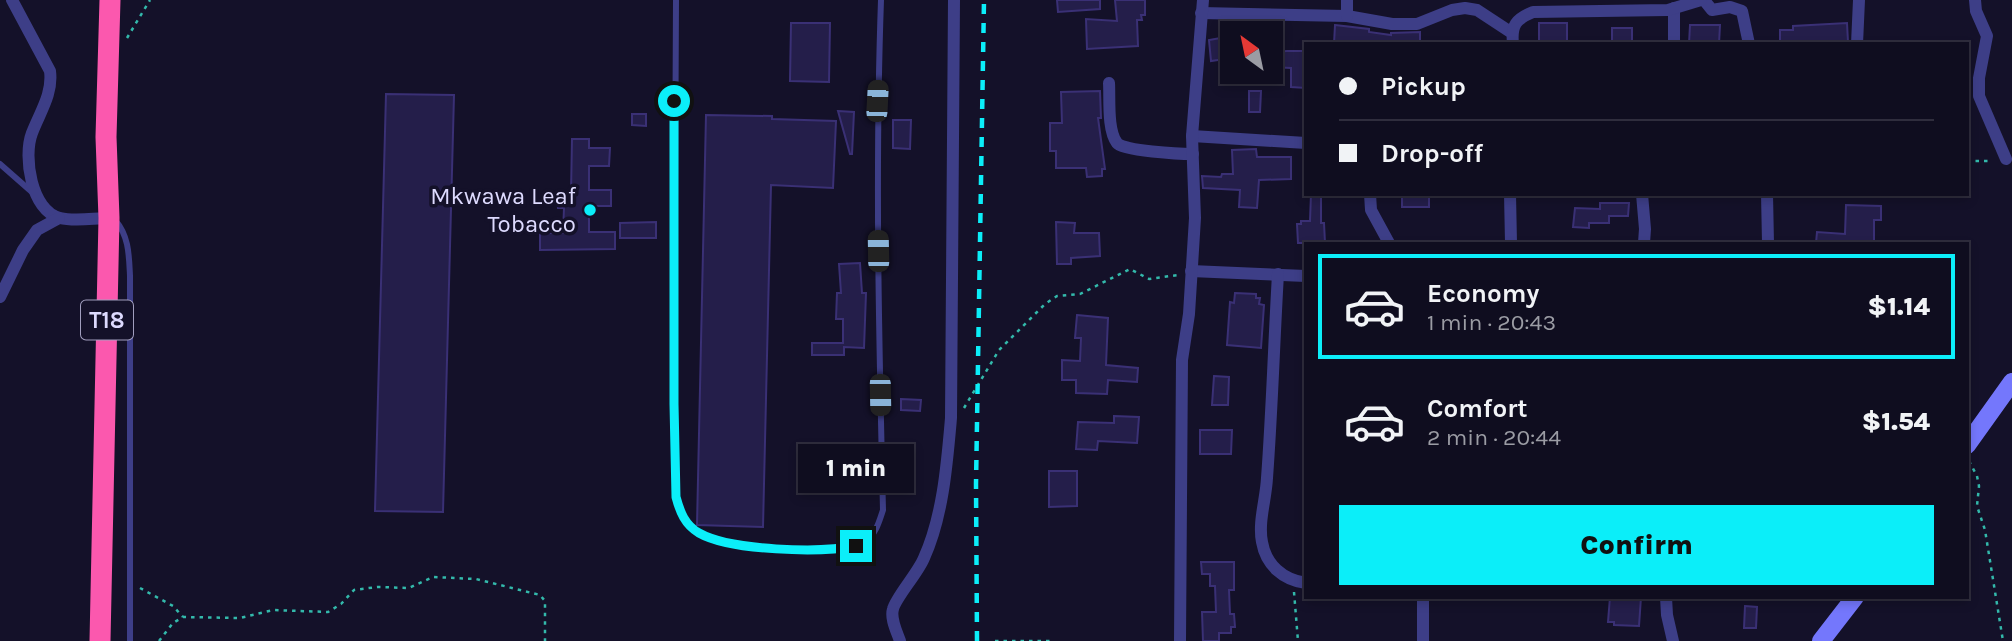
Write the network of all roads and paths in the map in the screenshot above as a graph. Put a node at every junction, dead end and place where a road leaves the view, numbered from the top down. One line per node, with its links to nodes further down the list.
1 (12, 0): 26 (street)
2 (110, 0): 32 (highway, T18)
3 (150, 0): 15 (path)
4 (676, 0): 5 (lane)
5 (881, 0)
6 (954, 0): 42 (street)
7 (1347, 0): 13 (street)
8 (1702, 0): 12 (street); 17 (street)
9 (1859, 0): 18 (street)
10 (1975, 0): 23 (street)
11 (1202, 7): 13 (street); 20 (street)
12 (1674, 8): 14 (street); 16 (street)
13 (1347, 16): 14 (street)
14 (1512, 38)
15 (127, 39)
16 (1674, 42)
17 (1749, 42)
18 (1857, 42)
19 (1109, 83): 22 (street)
20 (1192, 136): 21 (street); 22 (street)
21 (1304, 143)
22 (1193, 155): 37 (street)
23 (2006, 159): 24 (path)
24 (1969, 161)
25 (0, 164): 26 (lane)
26 (37, 196): 31 (street)
27 (1370, 196): 33 (street)
28 (1510, 196): 34 (street)
29 (1643, 196): 35 (street)
30 (1767, 196): 36 (street)
31 (59, 218): 32 (street); 40 (street)
32 (109, 218): 46 (lane); 51 (highway, T18)
33 (1389, 242)
34 (1511, 242)
35 (1644, 242)
36 (1768, 242)
37 (1191, 271): 38 (street); 42 (path); 58 (street)
38 (1278, 274): 39 (street); 45 (street)
39 (1304, 276)
40 (0, 296)
41 (2012, 382): 43 (main road)
42 (951, 418): 55 (street)
43 (1973, 424)
44 (1969, 462): 63 (path)
45 (1300, 582): 59 (path)
46 (131, 584): 50 (path); 52 (lane)
47 (1423, 599): 60 (street)
48 (1666, 599): 61 (street)
49 (1853, 599): 62 (main road)
50 (183, 617): 53 (path); 54 (path)
51 (100, 641)
52 (130, 641)
53 (159, 641)
54 (545, 641)
55 (900, 641)
56 (995, 641): 57 (path)
57 (1051, 641)
58 (1180, 641)
59 (1298, 641)
60 (1423, 641)
61 (1673, 641)
62 (1821, 641)
63 (2003, 641)

